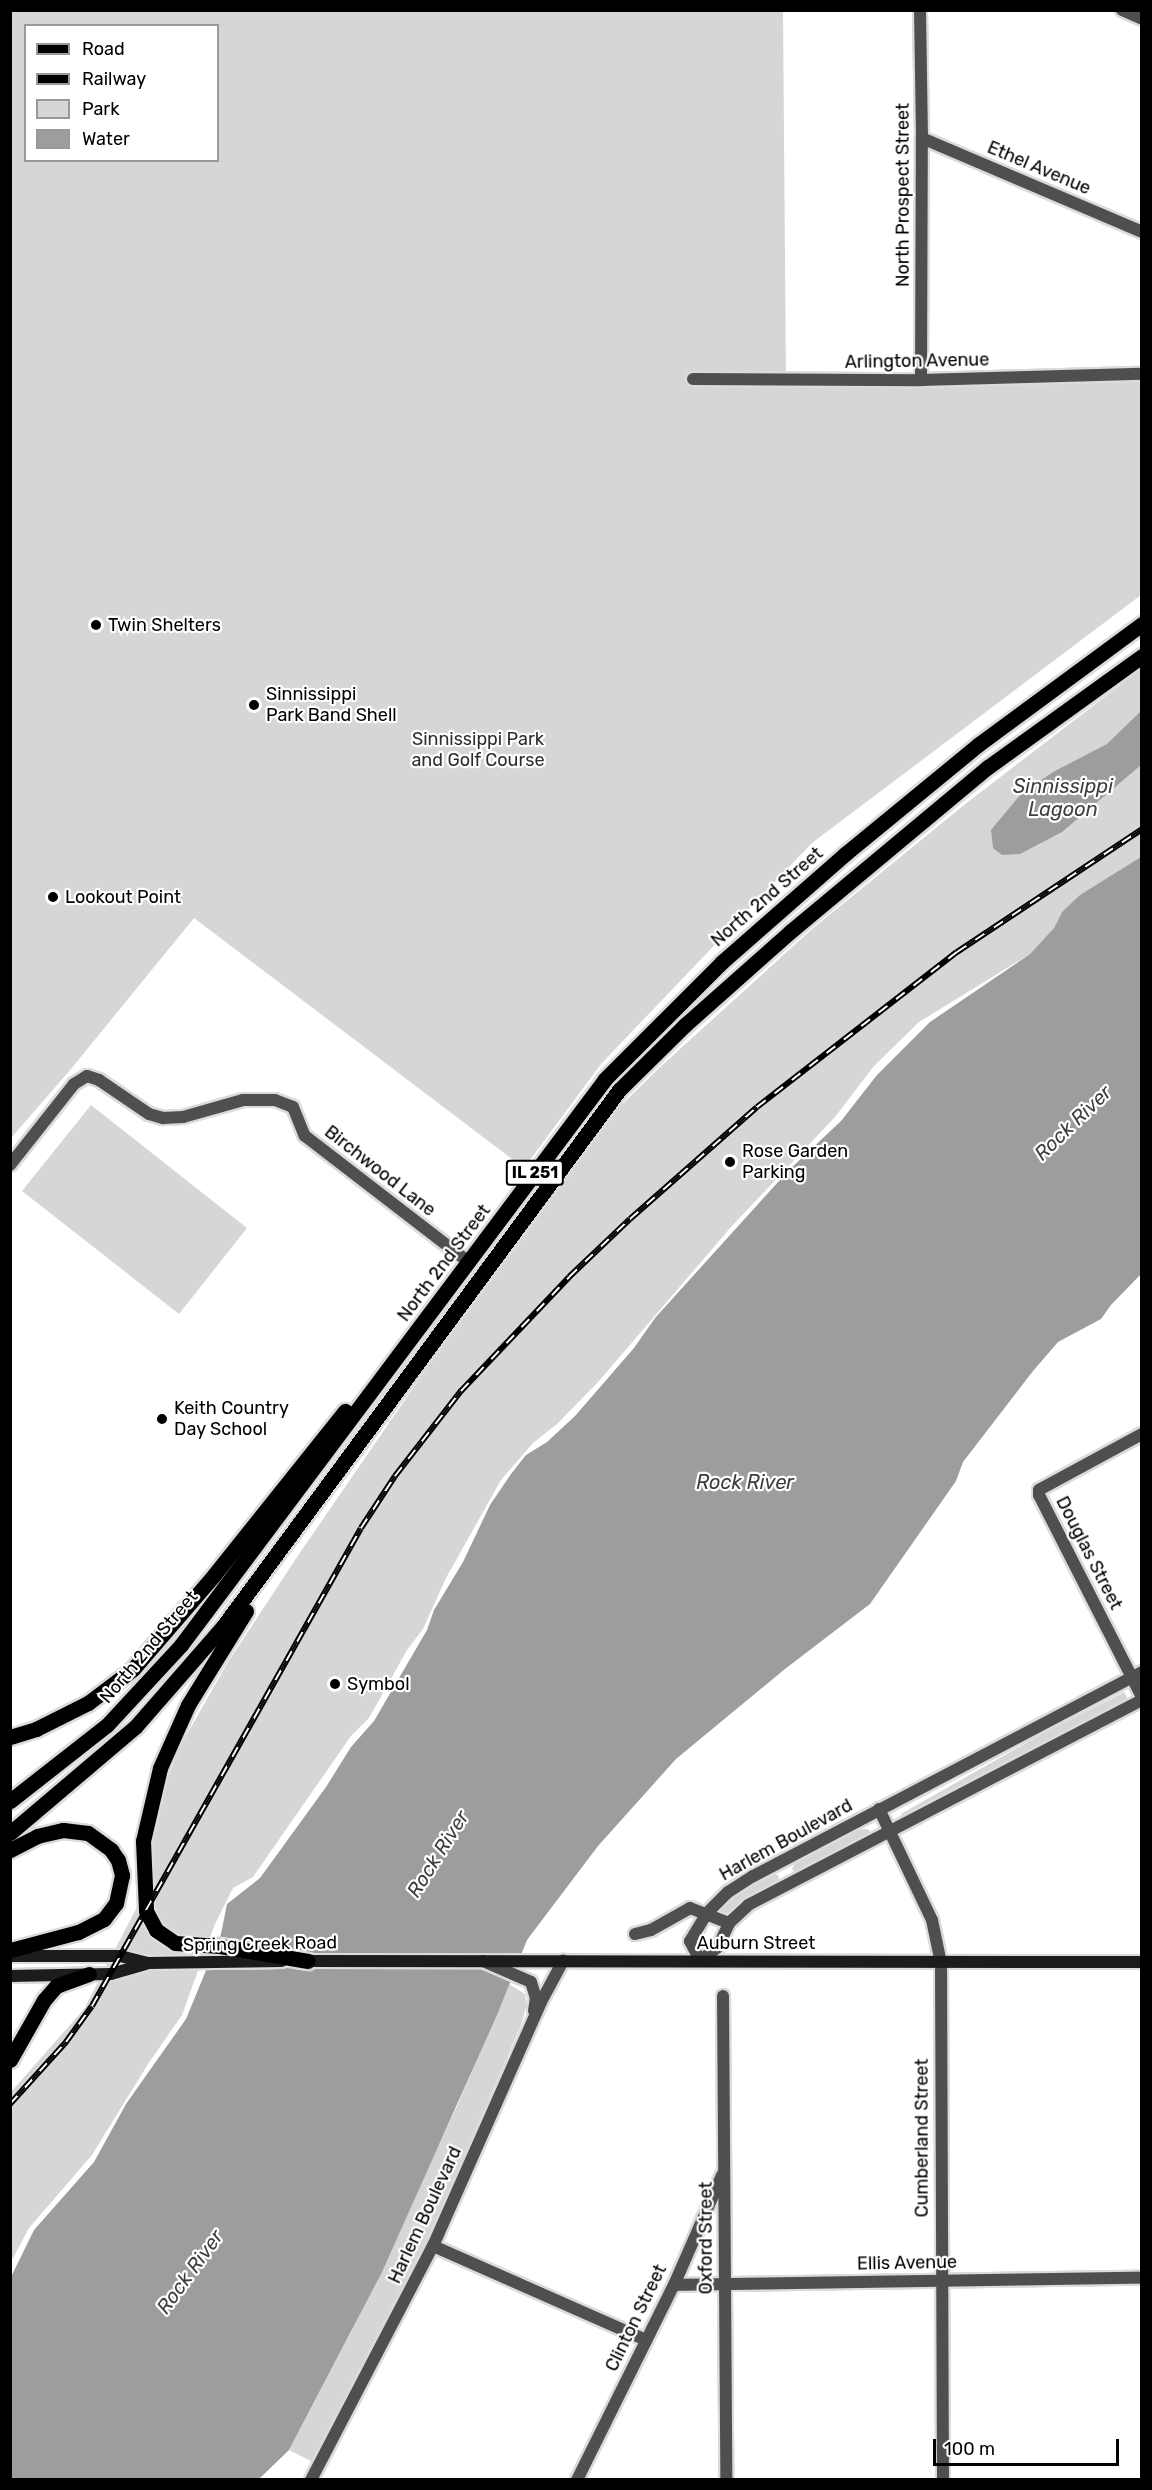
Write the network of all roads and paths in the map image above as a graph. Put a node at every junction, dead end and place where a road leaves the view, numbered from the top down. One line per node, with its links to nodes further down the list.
1 (920, 10): 4 (street, North Prospect Street)
2 (1122, 10): 3 (street)
3 (1142, 19)
4 (922, 138): 5 (street, Ethel Avenue); 8 (street, North Prospect Street)
5 (1142, 232)
6 (1142, 374): 8 (street, Arlington Avenue)
7 (693, 379): 8 (street, Arlington Avenue)
8 (921, 380)
9 (1142, 624): 12 (main road, North 2nd Street / IL 251)
10 (1142, 656): 15 (main road, North 2nd Street / IL 251)
11 (10, 1164): 12 (street, Birchwood Lane)
12 (470, 1263): 13 (main road, North 2nd Street / IL 251)
13 (447, 1293): 18 (main road); 19 (main road, North 2nd Street / IL 251)
14 (1142, 1434): 16 (street, Douglas Street)
15 (289, 1539): 22 (main road, North 2nd Street / IL 251); 29 (main road)
16 (1136, 1674): 17 (street, Douglas Street); 20 (street, Harlem Boulevard)
17 (1142, 1699): 21 (street)
18 (10, 1737)
19 (10, 1801)
20 (879, 1809): 21 (street, Cumberland Street); 24 (street, Harlem Boulevard)
21 (890, 1832): 25 (street); 36 (street, Cumberland Street)
22 (10, 1833)
23 (10, 1850): 27 (main road)
24 (707, 1913): 25 (street); 26 (street); 33 (street, Harlem Boulevard)
25 (729, 1923): 33 (street)
26 (635, 1934)
27 (10, 1950)
28 (10, 1956): 35 (main road, Spring Creek Road)
29 (308, 1961): 30 (main road, Spring Creek Road); 35 (main road, Spring Creek Road)
30 (371, 1961): 31 (main road, Auburn Street)
31 (482, 1961): 32 (main road, Auburn Street); 40 (street)
32 (563, 1961): 33 (main road, Auburn Street); 40 (street, Harlem Boulevard)
33 (699, 1961): 36 (main road, Auburn Street)
34 (1142, 1962): 36 (main road, Auburn Street)
35 (148, 1963): 37 (main road, Spring Creek Road)
36 (941, 1963): 45 (street, Cumberland Street)
37 (89, 1974): 38 (main road, Spring Creek Road); 41 (main road)
38 (10, 1976)
39 (723, 1996): 42 (street, Oxford Street)
40 (532, 2021): 43 (street, Harlem Boulevard)
41 (10, 2060)
42 (724, 2171): 46 (street, Oxford Street); 47 (street, Clinton Street)
43 (433, 2246): 48 (street); 49 (street, Harlem Boulevard)
44 (1142, 2278): 45 (street, Ellis Avenue)
45 (940, 2281): 46 (street, Ellis Avenue); 52 (street, Cumberland Street)
46 (723, 2284): 47 (street, Ellis Avenue); 51 (street, Oxford Street)
47 (674, 2285): 48 (street, Clinton Street)
48 (646, 2340): 50 (street, Clinton Street)
49 (311, 2480)
50 (577, 2480)
51 (726, 2480)
52 (943, 2480)

